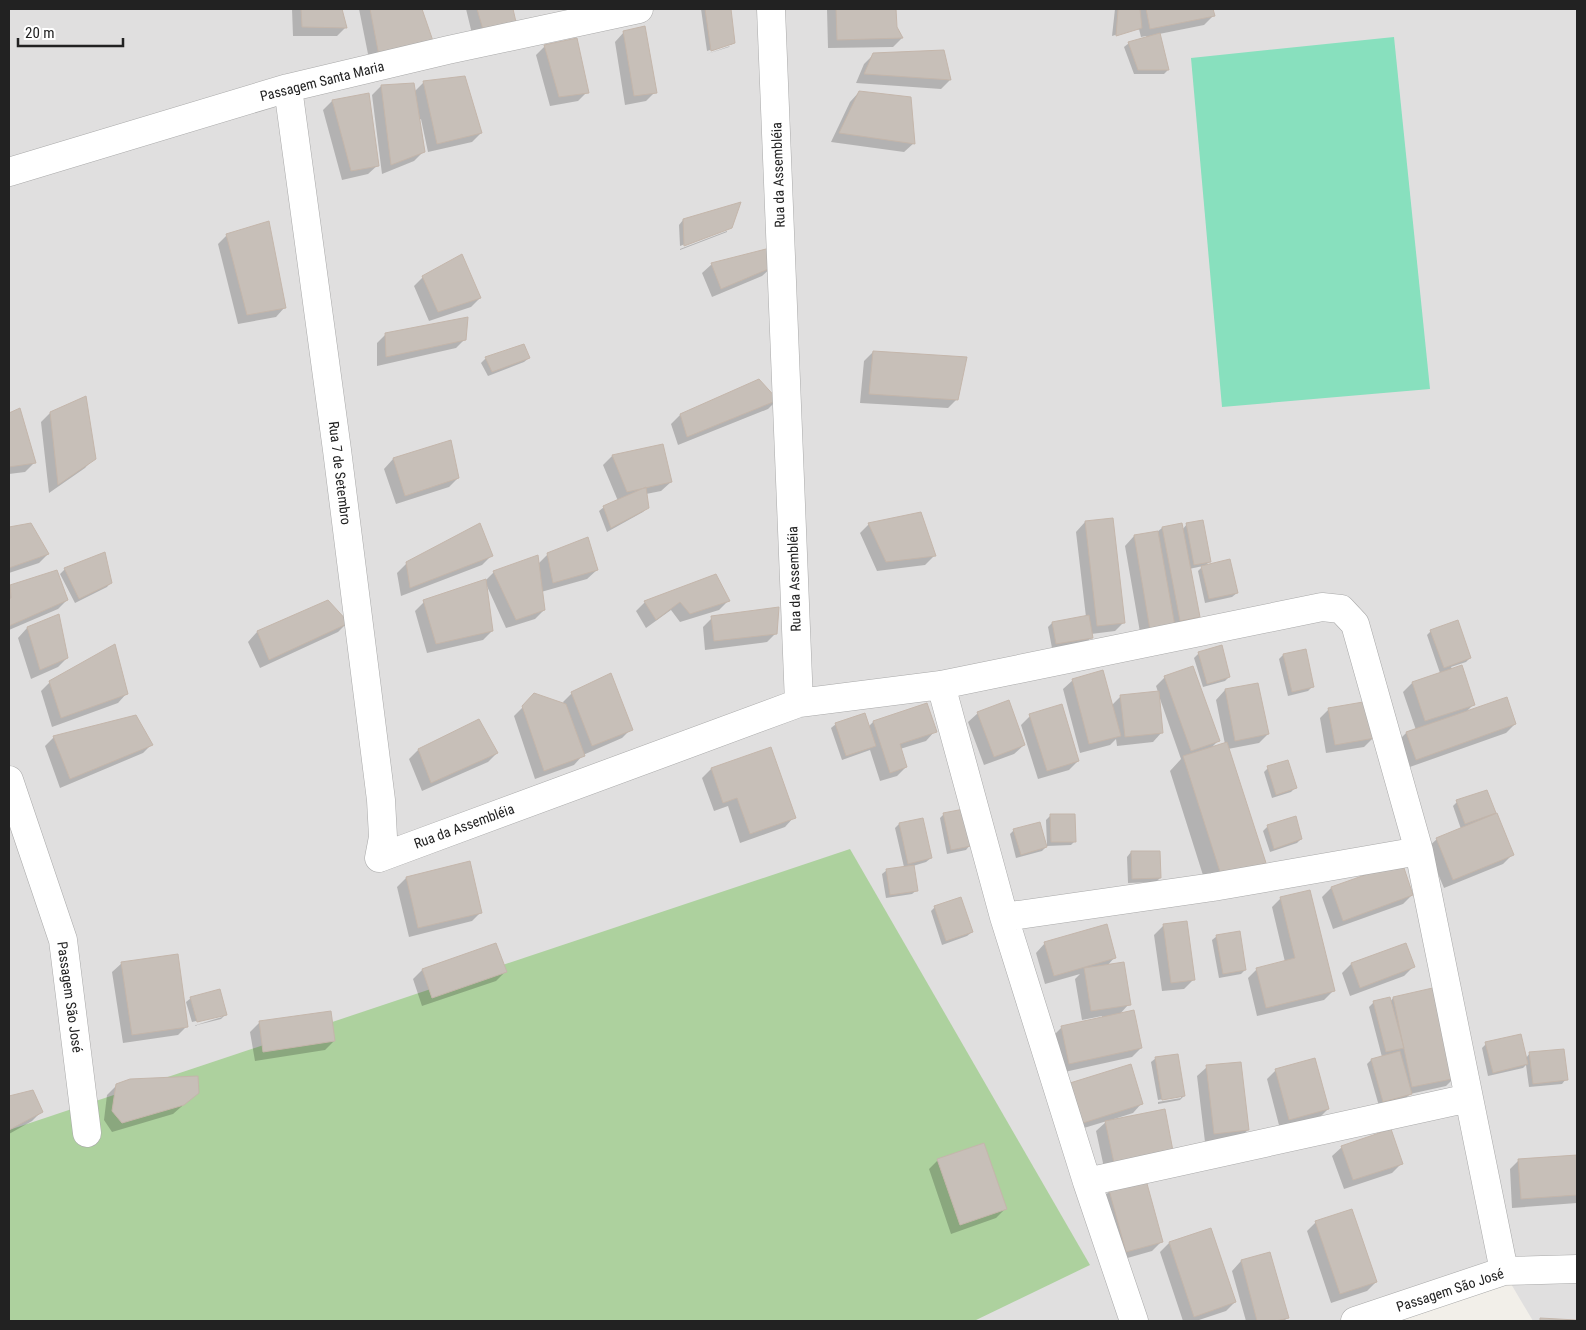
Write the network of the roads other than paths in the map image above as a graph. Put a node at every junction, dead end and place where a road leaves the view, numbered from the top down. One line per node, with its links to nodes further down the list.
1 (639, 9): 3 (street, Passagem Santa Maria)
2 (771, 9): 6 (street, Rua da Assembléia)
3 (288, 88): 4 (street, Passagem Santa Maria); 9 (street, Rua 7 de Setembro)
4 (9, 172)
5 (941, 685): 6 (street); 8 (street); 10 (street)
6 (799, 703): 9 (street, Rua da Assembléia)
7 (9, 780): 12 (street, Passagem São José)
8 (1419, 851): 10 (street); 11 (street)
9 (379, 858)
10 (1004, 917): 13 (street)
11 (1469, 1098): 13 (street); 15 (street)
12 (88, 1133)
13 (1087, 1182): 17 (street)
14 (1577, 1269): 15 (street, Passagem São José)
15 (1504, 1272): 16 (street, Passagem São José)
16 (1416, 1311): 18 (street, Passagem São José)
17 (1134, 1321)
18 (1355, 1321)

